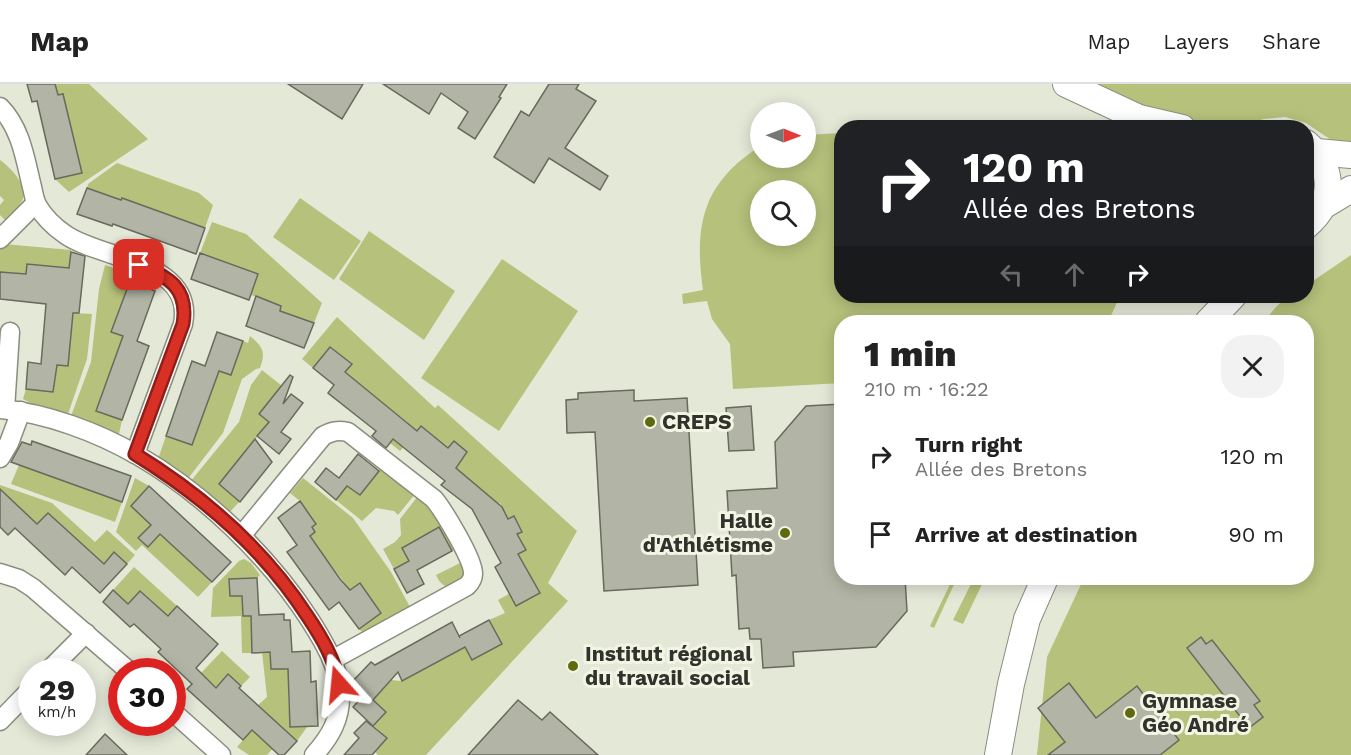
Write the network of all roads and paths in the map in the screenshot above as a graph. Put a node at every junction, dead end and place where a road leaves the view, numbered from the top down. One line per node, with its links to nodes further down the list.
1 (1065, 84): 3 (street)
2 (0, 107): 8 (street)
3 (1140, 120)
4 (1314, 148): 6 (street)
5 (1314, 151): 9 (street)
6 (1351, 155)
7 (1351, 189): 9 (street)
8 (36, 203): 11 (street); 16 (street)
9 (1323, 207): 10 (street)
10 (1314, 220)
11 (0, 239)
12 (1226, 303): 13 (street)
13 (1215, 315)
14 (10, 332): 15 (street)
15 (9, 410): 16 (street); 17 (street)
16 (135, 454): 18 (street)
17 (0, 458)
18 (241, 536): 24 (street); 24 (street)
19 (0, 573): 21 (street)
20 (1043, 585): 30 (street)
21 (86, 633): 22 (street); 23 (street)
22 (61, 658)
23 (114, 658)
24 (332, 660): 29 (street)
25 (18, 702): 26 (street)
26 (0, 721)
27 (186, 724): 28 (street)
28 (221, 755)
29 (314, 755)
30 (998, 755)

